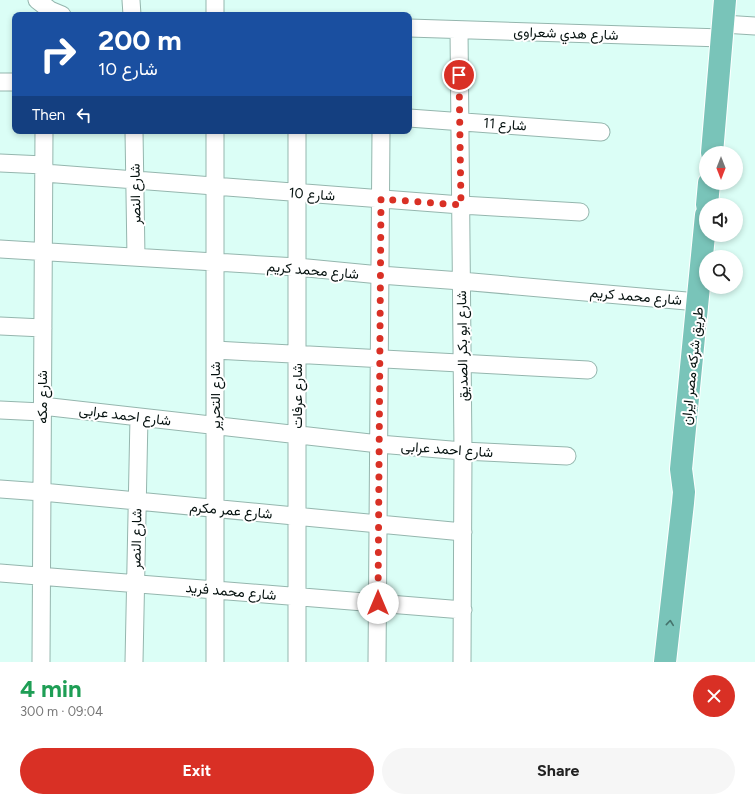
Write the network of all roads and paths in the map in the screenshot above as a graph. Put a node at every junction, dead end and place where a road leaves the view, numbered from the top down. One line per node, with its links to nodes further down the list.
1 (37, 0): 5 (street); 6 (street)
2 (131, 0): 7 (street)
3 (215, 0): 8 (street)
4 (726, 0): 12 (main road)
5 (38, 12)
6 (55, 12)
7 (132, 12)
8 (215, 12)
9 (755, 26): 12 (street, شارع هدي شعراوى)
10 (412, 28): 11 (street, شارع هدي شعراوى)
11 (459, 30): 12 (street, شارع هدي شعراوى); 16 (street, شارع ابو بكر الصديق)
12 (723, 31): 23 (main road)
13 (0, 82): 14 (street)
14 (12, 82)
15 (412, 118): 16 (street, شارع 11)
16 (460, 121): 17 (street, شارع 11); 30 (street, شارع ابو بكر الصديق)
17 (601, 132)
18 (44, 134): 25 (street, شارع مكه)
19 (134, 134): 26 (street, شارع النصر)
20 (216, 134): 27 (street, شارع التحرير)
21 (297, 134): 28 (street, شارع عرفات)
22 (381, 134): 29 (street)
23 (713, 146)
24 (0, 163): 25 (street, شارع 10)
25 (44, 169): 26 (street, شارع 10); 34 (street, شارع مكه)
26 (134, 180): 27 (street, شارع 10); 35 (street, شارع النصر)
27 (216, 186): 28 (street, شارع 10); 36 (street, شارع التحرير)
28 (297, 193): 29 (street, شارع 10); 37 (street, شارع عرفات)
29 (381, 199): 30 (street, شارع 10); 38 (street)
30 (461, 205): 31 (street, شارع 10); 39 (street, شارع ابو بكر الصديق)
31 (580, 212)
32 (704, 242): 40 (main road, طريق شركه مصر ايران)
33 (0, 249): 34 (street, شارع محمد كريم)
34 (43, 252): 35 (street, شارع محمد كريم); 42 (street, شارع مكه)
35 (136, 257): 36 (street, شارع محمد كريم)
36 (216, 262): 37 (street, شارع محمد كريم); 43 (street, شارع التحرير)
37 (297, 267): 38 (street, شارع محمد كريم); 44 (street, شارع عرفات)
38 (380, 276): 39 (street, شارع محمد كريم); 45 (street)
39 (461, 281): 40 (street, شارع محمد كريم); 46 (street, شارع ابو بكر الصديق)
40 (698, 302): 56 (main road, طريق شركه مصر ايران)
41 (0, 326): 42 (street)
42 (43, 328): 48 (street, شارع مكه)
43 (215, 350): 44 (street); 51 (street, شارع التحرير)
44 (297, 354): 45 (street); 52 (street, شارع عرفات)
45 (379, 359): 46 (street); 53 (street)
46 (462, 364): 47 (street); 54 (street, شارع ابو بكر الصديق)
47 (588, 370)
48 (42, 409): 49 (street, شارع احمد عرابى); 50 (street, شارع احمد عرابى); 58 (street, شارع مكه)
49 (0, 410)
50 (139, 417): 51 (street, شارع احمد عرابى); 59 (street, شارع النصر)
51 (215, 425): 52 (street, شارع احمد عرابى); 60 (street, شارع التحرير)
52 (297, 435): 53 (street, شارع احمد عرابى); 61 (street, شارع عرفات)
53 (379, 444): 54 (street, شارع احمد عرابى); 62 (street)
54 (463, 451): 55 (street, شارع احمد عرابى); 63 (street, شارع ابو بكر الصديق)
55 (567, 456)
56 (681, 470): 77 (main road, طريق شركه مصر ايران); 78 (main road, طريق شركه مصر ايران, one-way to 56)
57 (0, 490): 58 (street, شارع عمر مكرم)
58 (42, 492): 59 (street, شارع عمر مكرم); 65 (street, شارع مكه)
59 (137, 501): 60 (street, شارع عمر مكرم); 66 (street, شارع النصر)
60 (215, 508): 61 (street, شارع عمر مكرم); 67 (street, شارع التحرير)
61 (297, 516): 62 (street, شارع عمر مكرم); 68 (street, شارع عرفات)
62 (378, 524): 63 (street, شارع عمر مكرم); 69 (street)
63 (463, 532): 70 (street, شارع ابو بكر الصديق)
64 (0, 574): 65 (street, شارع محمد فريد)
65 (41, 576): 66 (street, شارع محمد فريد); 71 (street, شارع مكه)
66 (135, 584): 67 (street, شارع محمد فريد); 72 (street, شارع النصر)
67 (215, 590): 68 (street, شارع محمد فريد); 73 (street, شارع التحرير)
68 (297, 597): 69 (street, شارع محمد فريد); 74 (street, شارع عرفات)
69 (378, 603): 70 (street, شارع محمد فريد); 75 (street)
70 (462, 610): 76 (street, شارع ابو بكر الصديق)
71 (40, 662)
72 (134, 662)
73 (215, 662)
74 (297, 662)
75 (377, 662)
76 (462, 662)
77 (652, 662)
78 (665, 662)

